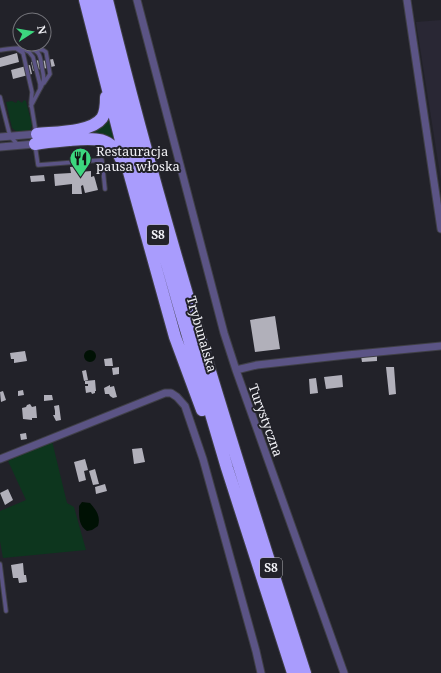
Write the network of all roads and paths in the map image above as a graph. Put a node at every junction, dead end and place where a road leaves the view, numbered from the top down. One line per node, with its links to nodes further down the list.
1 (84, 0): 13 (highway)
2 (96, 0): 28 (highway, Trybunalska / S8)
3 (107, 0): 33 (highway, Trybunalska / S8)
4 (137, 0): 26 (street)
5 (407, 0): 24 (street)
6 (12, 49): 7 (lane)
7 (0, 50)
8 (23, 52): 16 (lane)
9 (28, 52): 14 (lane)
10 (37, 52): 12 (lane)
11 (46, 52): 12 (lane)
12 (43, 84): 14 (lane)
13 (106, 86): 19 (highway); 22 (highway)
14 (40, 89): 16 (lane)
15 (0, 97): 17 (lane)
16 (31, 106): 19 (lane)
17 (10, 136): 18 (street); 19 (street); 20 (lane)
18 (0, 137)
19 (36, 139): 20 (street); 22 (highway); 23 (lane)
20 (19, 145): 21 (street)
21 (0, 147)
22 (129, 172): 28 (highway)
23 (105, 189)
24 (441, 229)
25 (441, 346): 26 (street, Turystyczna)
26 (236, 370): 34 (street, Turystyczna)
27 (0, 459): 31 (street)
28 (227, 468): 32 (highway, Trybunalska / S8)
29 (0, 564): 30 (lane)
30 (6, 611)
31 (261, 673)
32 (293, 673)
33 (305, 673)
34 (344, 673)

